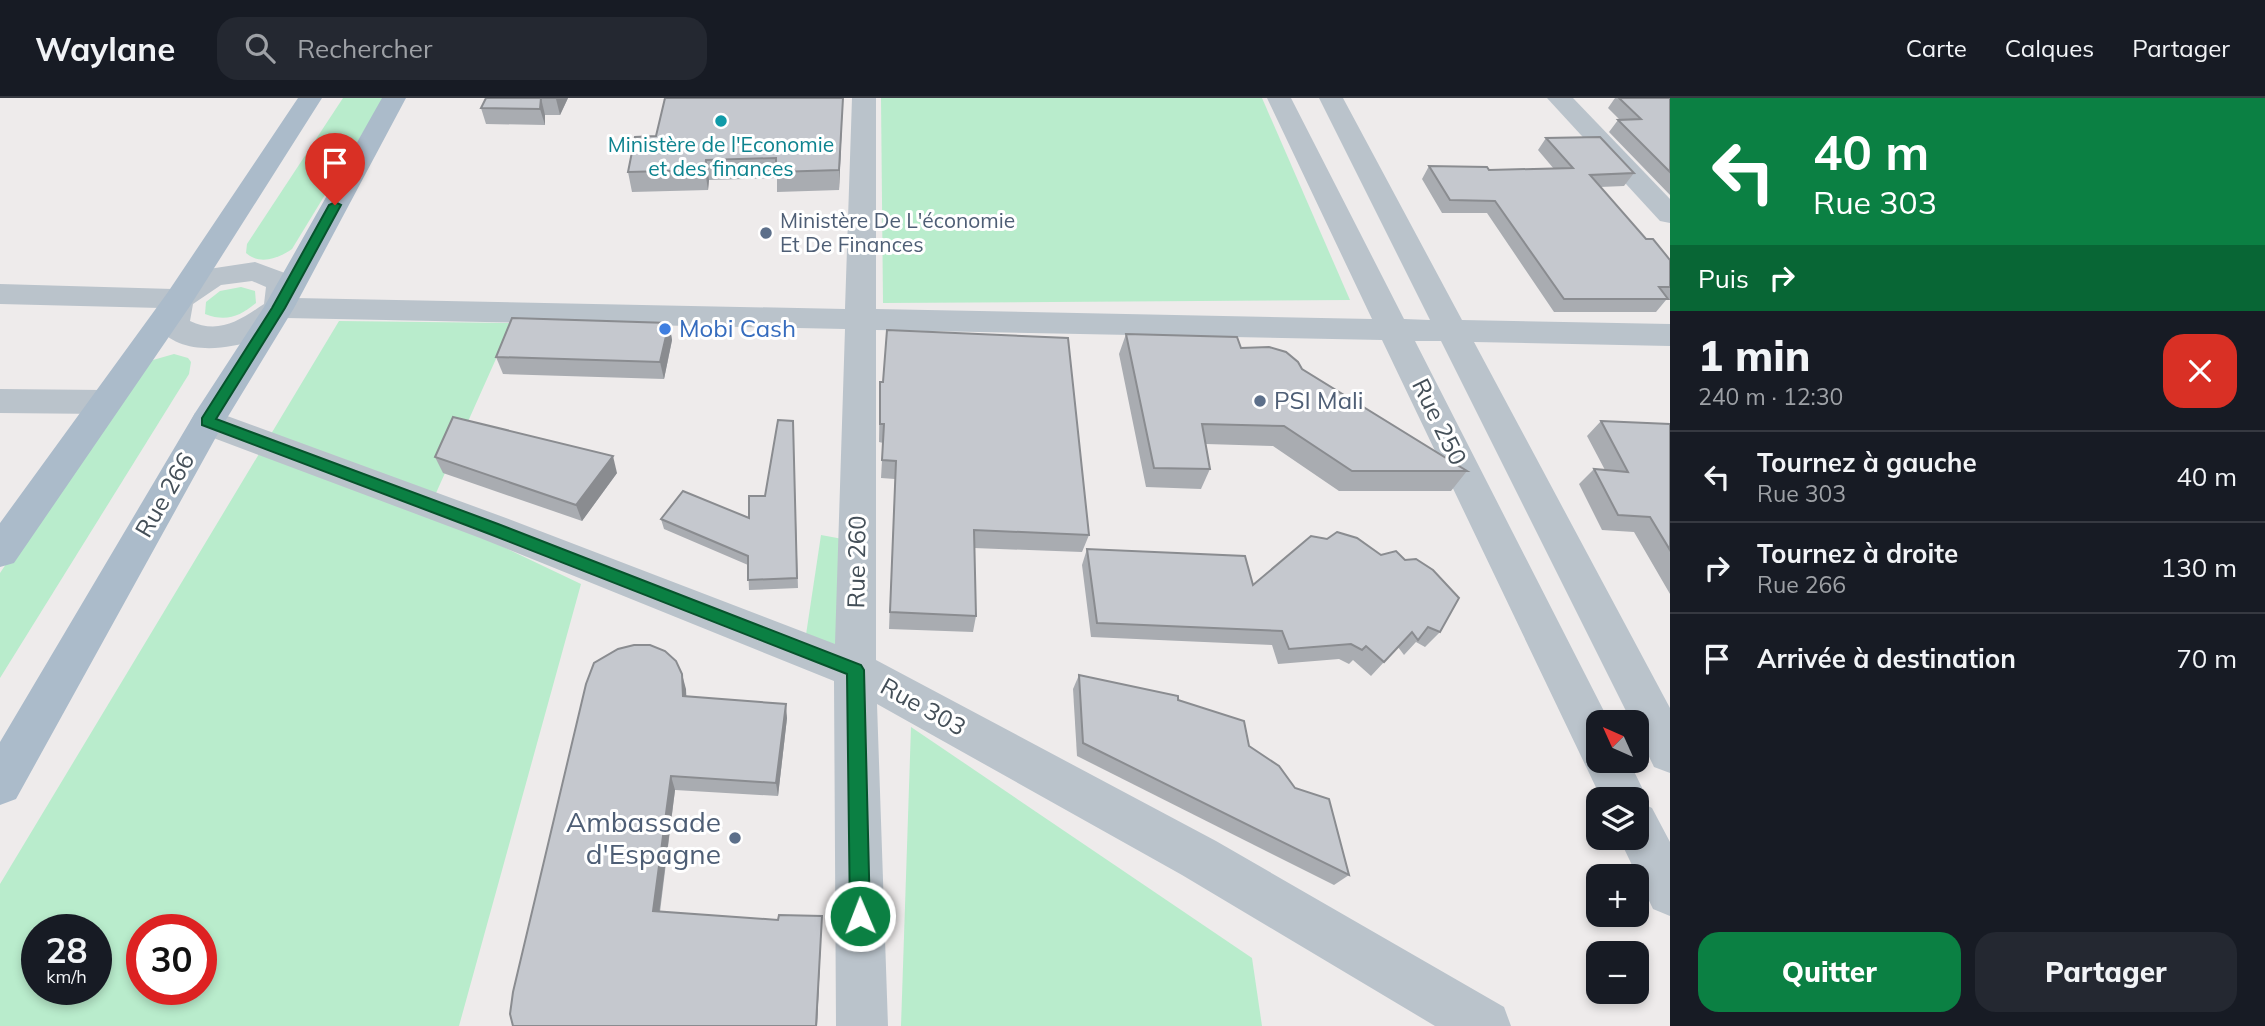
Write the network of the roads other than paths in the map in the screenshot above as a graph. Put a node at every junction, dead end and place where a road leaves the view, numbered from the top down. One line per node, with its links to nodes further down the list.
1 (310, 98): 9 (main road)
2 (394, 98): 10 (main road, Rue 266)
3 (864, 98): 11 (street, Rue 260)
4 (1279, 98): 12 (street, Rue 250)
5 (1331, 98): 13 (street)
6 (1559, 98): 7 (street)
7 (1670, 215)
8 (0, 294): 9 (street)
9 (178, 299): 10 (street); 10 (street); 16 (main road)
10 (279, 308): 11 (street); 17 (main road, Rue 266)
11 (862, 321): 12 (street); 19 (street, Rue 260)
12 (1393, 329): 13 (street); 20 (street, Rue 250)
13 (1452, 331): 14 (street); 21 (street)
14 (1670, 335)
15 (0, 401): 16 (street)
16 (104, 402): 18 (main road)
17 (207, 422): 19 (street, Rue 303); 22 (main road, Rue 266)
18 (0, 552)
19 (855, 670): 25 (street, Rue 260); 26 (street, Rue 303)
20 (1586, 721)
21 (1670, 752)
22 (0, 784)
23 (1649, 850): 24 (street)
24 (1670, 892)
25 (862, 1026)
26 (1485, 1026)

